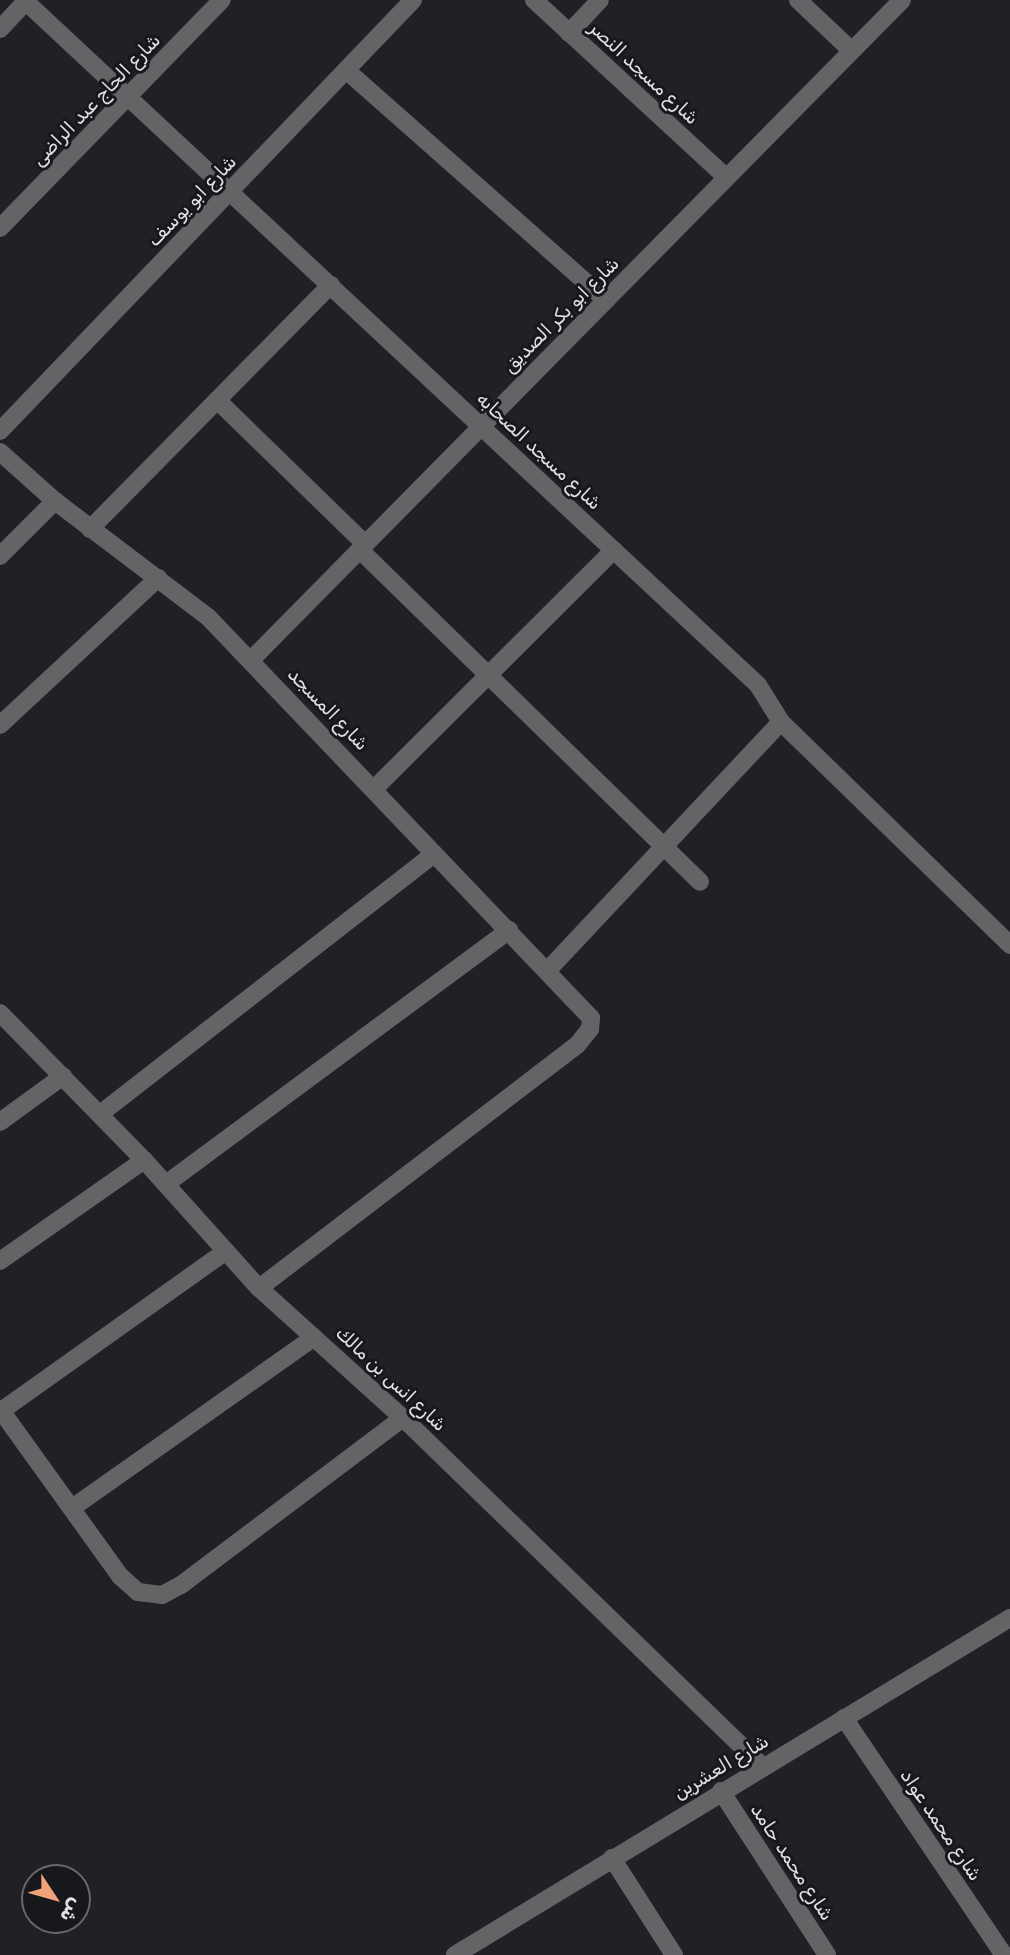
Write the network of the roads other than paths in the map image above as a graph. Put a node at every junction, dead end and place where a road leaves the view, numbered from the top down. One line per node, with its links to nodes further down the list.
1 (222, 0): 12 (street, شارع الحاج عبد الراضى)
2 (413, 0): 11 (street, شارع ابو يوسف)
3 (534, 0): 9 (street, شارع مسجد النصر)
4 (600, 0): 9 (street)
5 (798, 0): 10 (street)
6 (902, 0): 10 (street, شارع ابو بكر الصديق)
7 (26, 1): 8 (street); 12 (street, شارع مسجد الصحابه)
8 (0, 29)
9 (569, 33): 13 (street, شارع مسجد النصر)
10 (852, 51): 13 (street, شارع ابو بكر الصديق)
11 (346, 70): 14 (street, شارع ابو يوسف); 17 (street)
12 (129, 96): 14 (street, شارع مسجد الصحابه); 15 (street, شارع الحاج عبد الراضى)
13 (726, 177): 17 (street, شارع ابو بكر الصديق)
14 (232, 189): 16 (street, شارع مسجد الصحابه); 20 (street, شارع ابو يوسف)
15 (0, 228)
16 (331, 285): 18 (street); 19 (street, شارع مسجد الصحابه)
17 (606, 300): 19 (street, شارع ابو بكر الصديق)
18 (217, 400): 23 (street); 24 (street)
19 (482, 426): 24 (street, شارع ابو بكر الصديق); 25 (street, شارع مسجد الصحابه)
20 (0, 431)
21 (0, 452): 22 (street, شارع المسجد)
22 (55, 502): 23 (street, شارع المسجد); 26 (street)
23 (90, 529): 27 (street, شارع المسجد)
24 (363, 547): 28 (street, شارع ابو بكر الصديق); 29 (street)
25 (614, 550): 29 (street); 30 (street, شارع مسجد الصحابه)
26 (0, 556)
27 (158, 578): 28 (street, شارع المسجد); 31 (street)
28 (251, 660): 32 (street, شارع المسجد)
29 (488, 675): 32 (street); 33 (street)
30 (781, 722): 33 (street); 37 (street, شارع مسجد الصحابه)
31 (0, 725)
32 (375, 788): 34 (street, شارع المسجد)
33 (663, 846): 35 (street); 38 (street)
34 (434, 854): 36 (street, شارع المسجد); 41 (street)
35 (701, 882)
36 (509, 930): 38 (street, شارع المسجد); 44 (street)
37 (1010, 945)
38 (547, 971): 47 (street, شارع المسجد)
39 (0, 1013): 40 (street, شارع انس بن مالك)
40 (63, 1076): 41 (street, شارع انس بن مالك); 42 (street)
41 (100, 1114): 43 (street, شارع انس بن مالك)
42 (0, 1122)
43 (144, 1160): 44 (street, شارع انس بن مالك); 46 (street)
44 (166, 1184): 45 (street, شارع انس بن مالك)
45 (226, 1251): 47 (street, شارع انس بن مالك); 49 (street)
46 (0, 1261)
47 (259, 1288): 48 (street, شارع انس بن مالك)
48 (314, 1337): 50 (street, شارع انس بن مالك); 51 (street)
49 (1, 1410): 51 (street)
50 (403, 1418): 51 (street); 54 (street, شارع انس بن مالك)
51 (72, 1508)
52 (1010, 1618): 53 (street, شارع العشرين)
53 (844, 1718): 54 (street, شارع العشرين); 60 (street, شارع محمد عواد)
54 (762, 1766): 55 (street, شارع العشرين)
55 (721, 1791): 56 (street, شارع العشرين); 59 (street, شارع محمد حامد)
56 (612, 1858): 57 (street, شارع العشرين); 58 (street)
57 (455, 1955)
58 (674, 1955)
59 (827, 1955)
60 (1004, 1955)

